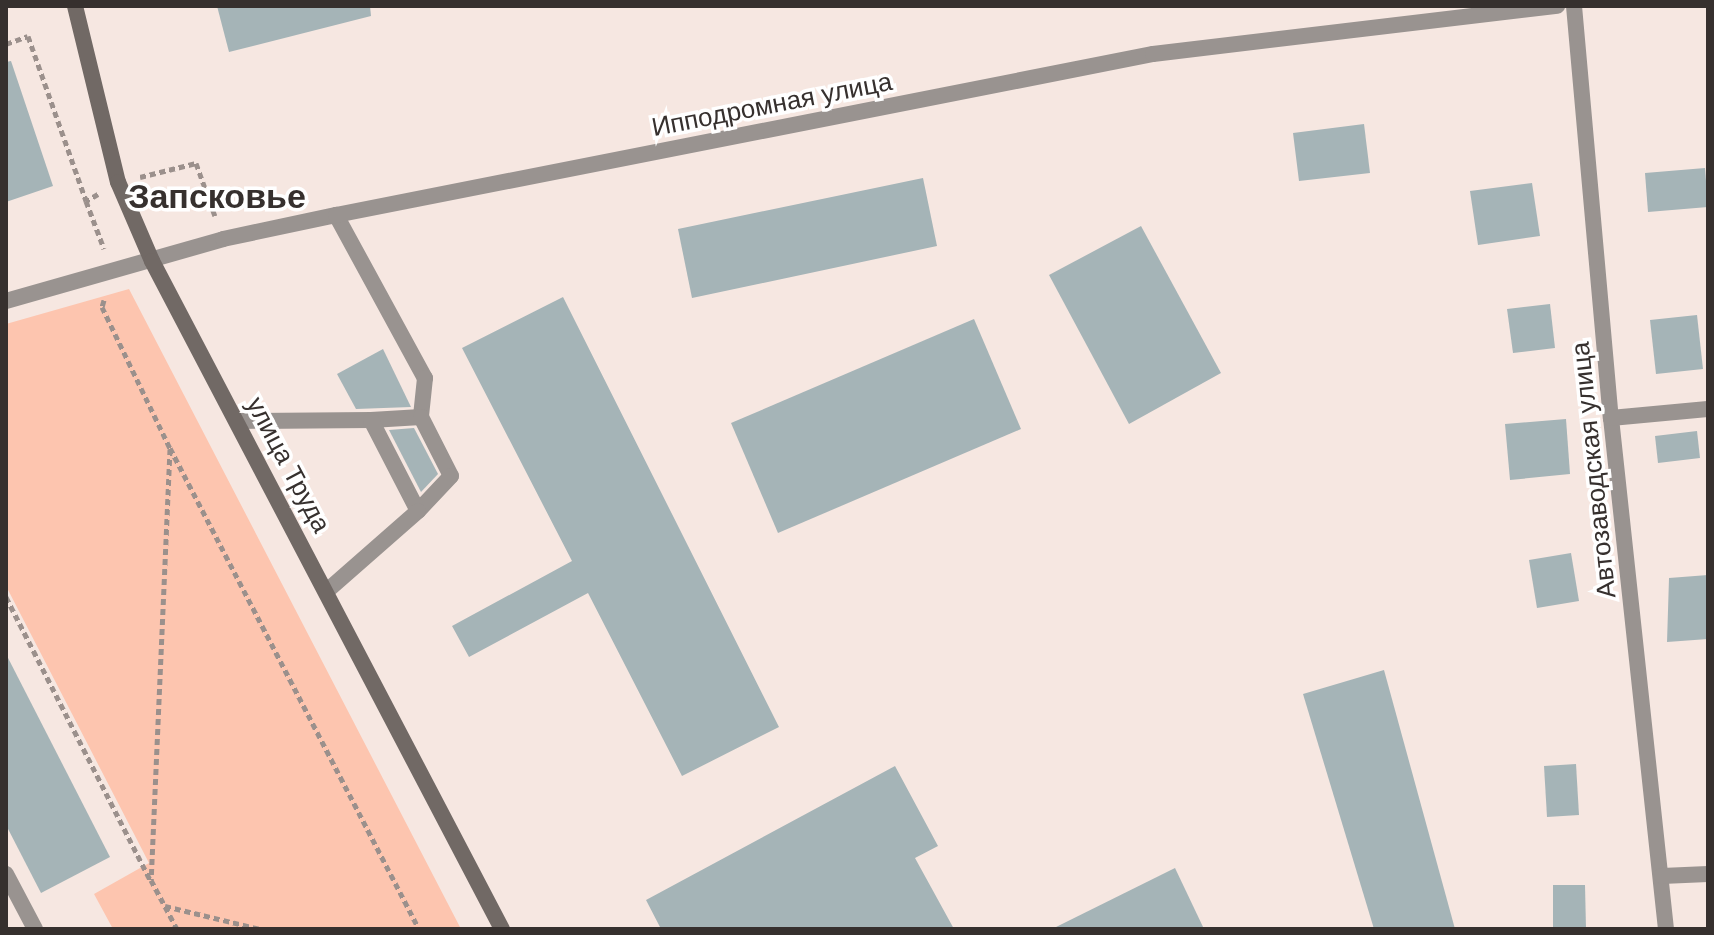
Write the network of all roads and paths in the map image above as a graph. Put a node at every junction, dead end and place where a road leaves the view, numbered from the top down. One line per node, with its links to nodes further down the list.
1 (75, 6): 5 (main road, улица Труда)
2 (1557, 6): 7 (street, Ипподромная улица)
3 (1574, 6): 14 (street, Автозаводская улица)
4 (6, 44): 6 (path)
5 (118, 182): 6 (path); 8 (path); 9 (main road, улица Труда)
6 (86, 201): 10 (path)
7 (336, 215): 8 (street, Ипподромная улица); 13 (street)
8 (223, 239): 9 (street, Ипподромная улица)
9 (152, 261): 10 (street, Ипподромная улица); 16 (main road, улица Труда)
10 (113, 273): 11 (street, Ипподромная улица); 17 (path)
11 (6, 301)
12 (1708, 409): 14 (street)
13 (421, 417): 15 (street); 18 (street)
14 (1611, 418): 23 (street, Автозаводская улица)
15 (371, 420): 16 (street); 18 (street)
16 (238, 421): 19 (main road, улица Труда)
17 (170, 448): 24 (path); 29 (path)
18 (418, 511): 19 (street)
19 (327, 591): 30 (main road, улица Труда)
20 (6, 597): 24 (path)
21 (6, 874): 26 (street)
22 (1708, 874): 23 (street)
23 (1662, 876): 31 (street, Автозаводская улица)
24 (151, 880): 25 (path)
25 (165, 906): 27 (path); 28 (path)
26 (35, 929)
27 (177, 929)
28 (260, 929)
29 (419, 929)
30 (502, 929)
31 (1666, 929)

